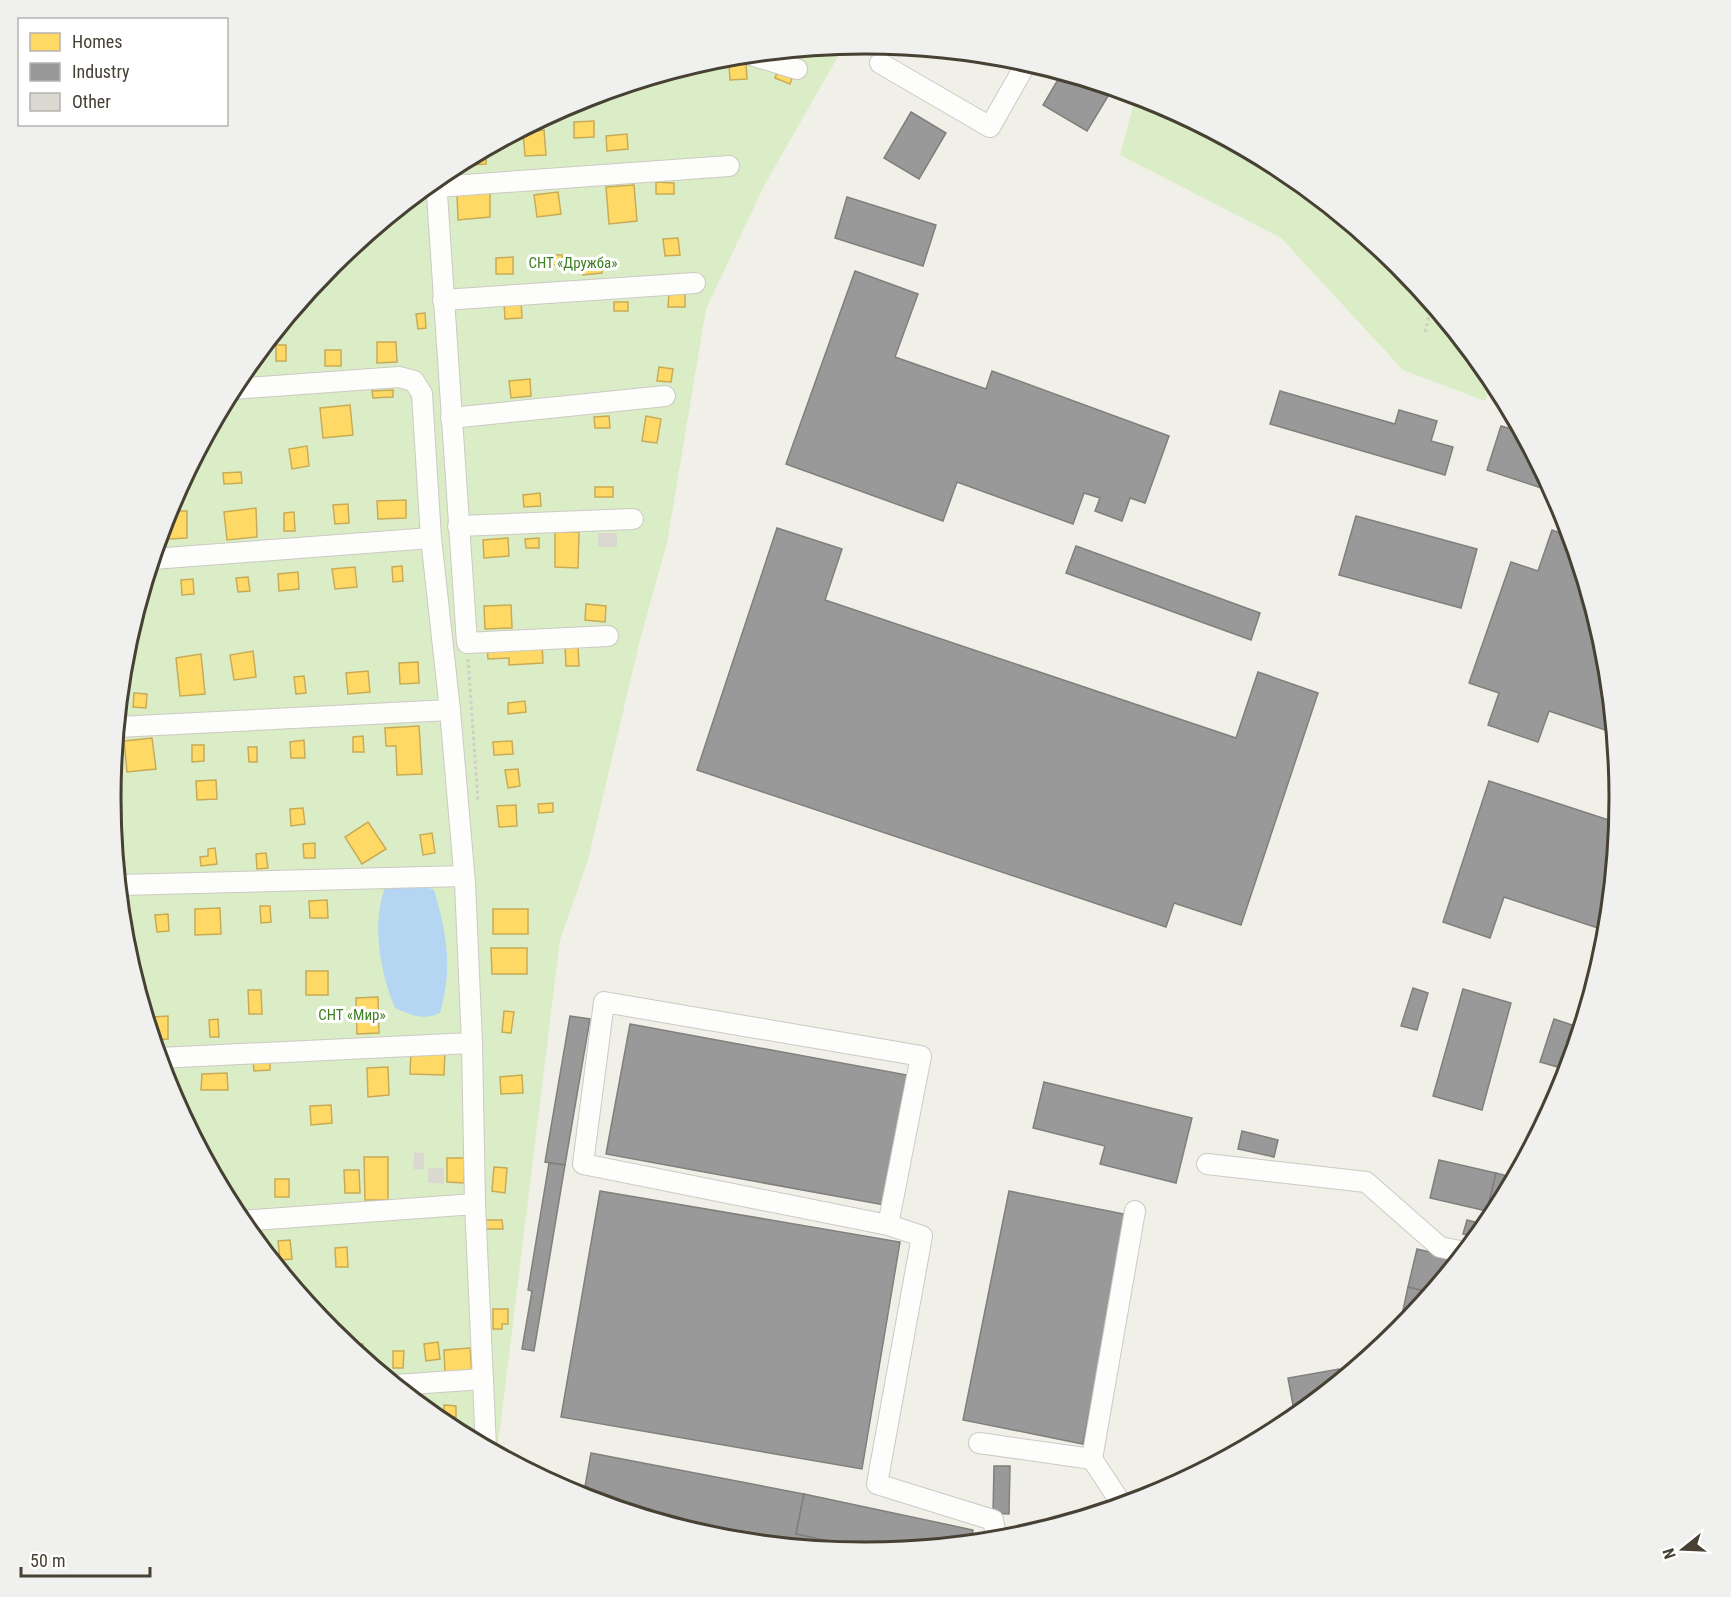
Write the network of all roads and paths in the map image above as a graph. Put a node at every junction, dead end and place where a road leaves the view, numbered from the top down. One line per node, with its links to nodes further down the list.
1 (768, 60): 3 (lane)
2 (880, 63): 4 (lane)
3 (797, 69)
4 (1022, 71)
5 (729, 166): 6 (lane)
6 (447, 182)
7 (437, 190): 9 (lane)
8 (695, 283): 9 (lane)
9 (443, 300): 14 (lane)
10 (1430, 314): 11 (path)
11 (1425, 332)
12 (244, 388): 17 (lane)
13 (665, 396): 14 (lane)
14 (451, 418): 16 (lane)
15 (633, 519): 16 (lane)
16 (458, 526): 20 (lane)
17 (431, 538): 18 (lane); 21 (lane)
18 (161, 558)
19 (608, 636): 20 (lane)
20 (467, 642): 23 (path)
21 (450, 710): 22 (lane); 24 (lane)
22 (125, 727)
23 (479, 810)
24 (464, 876): 25 (lane); 26 (lane)
25 (126, 885)
26 (472, 1042): 27 (lane); 29 (lane)
27 (168, 1058)
28 (1207, 1164): 33 (lane)
29 (475, 1204): 31 (lane); 34 (lane)
30 (1135, 1211): 38 (lane)
31 (252, 1220)
32 (888, 1225): 32 (lane); 40 (lane)
33 (1457, 1250)
34 (483, 1379): 35 (lane); 36 (lane)
35 (406, 1384)
36 (486, 1438)
37 (979, 1443): 38 (lane)
38 (1092, 1459): 39 (lane)
39 (1118, 1498)
40 (995, 1532)

